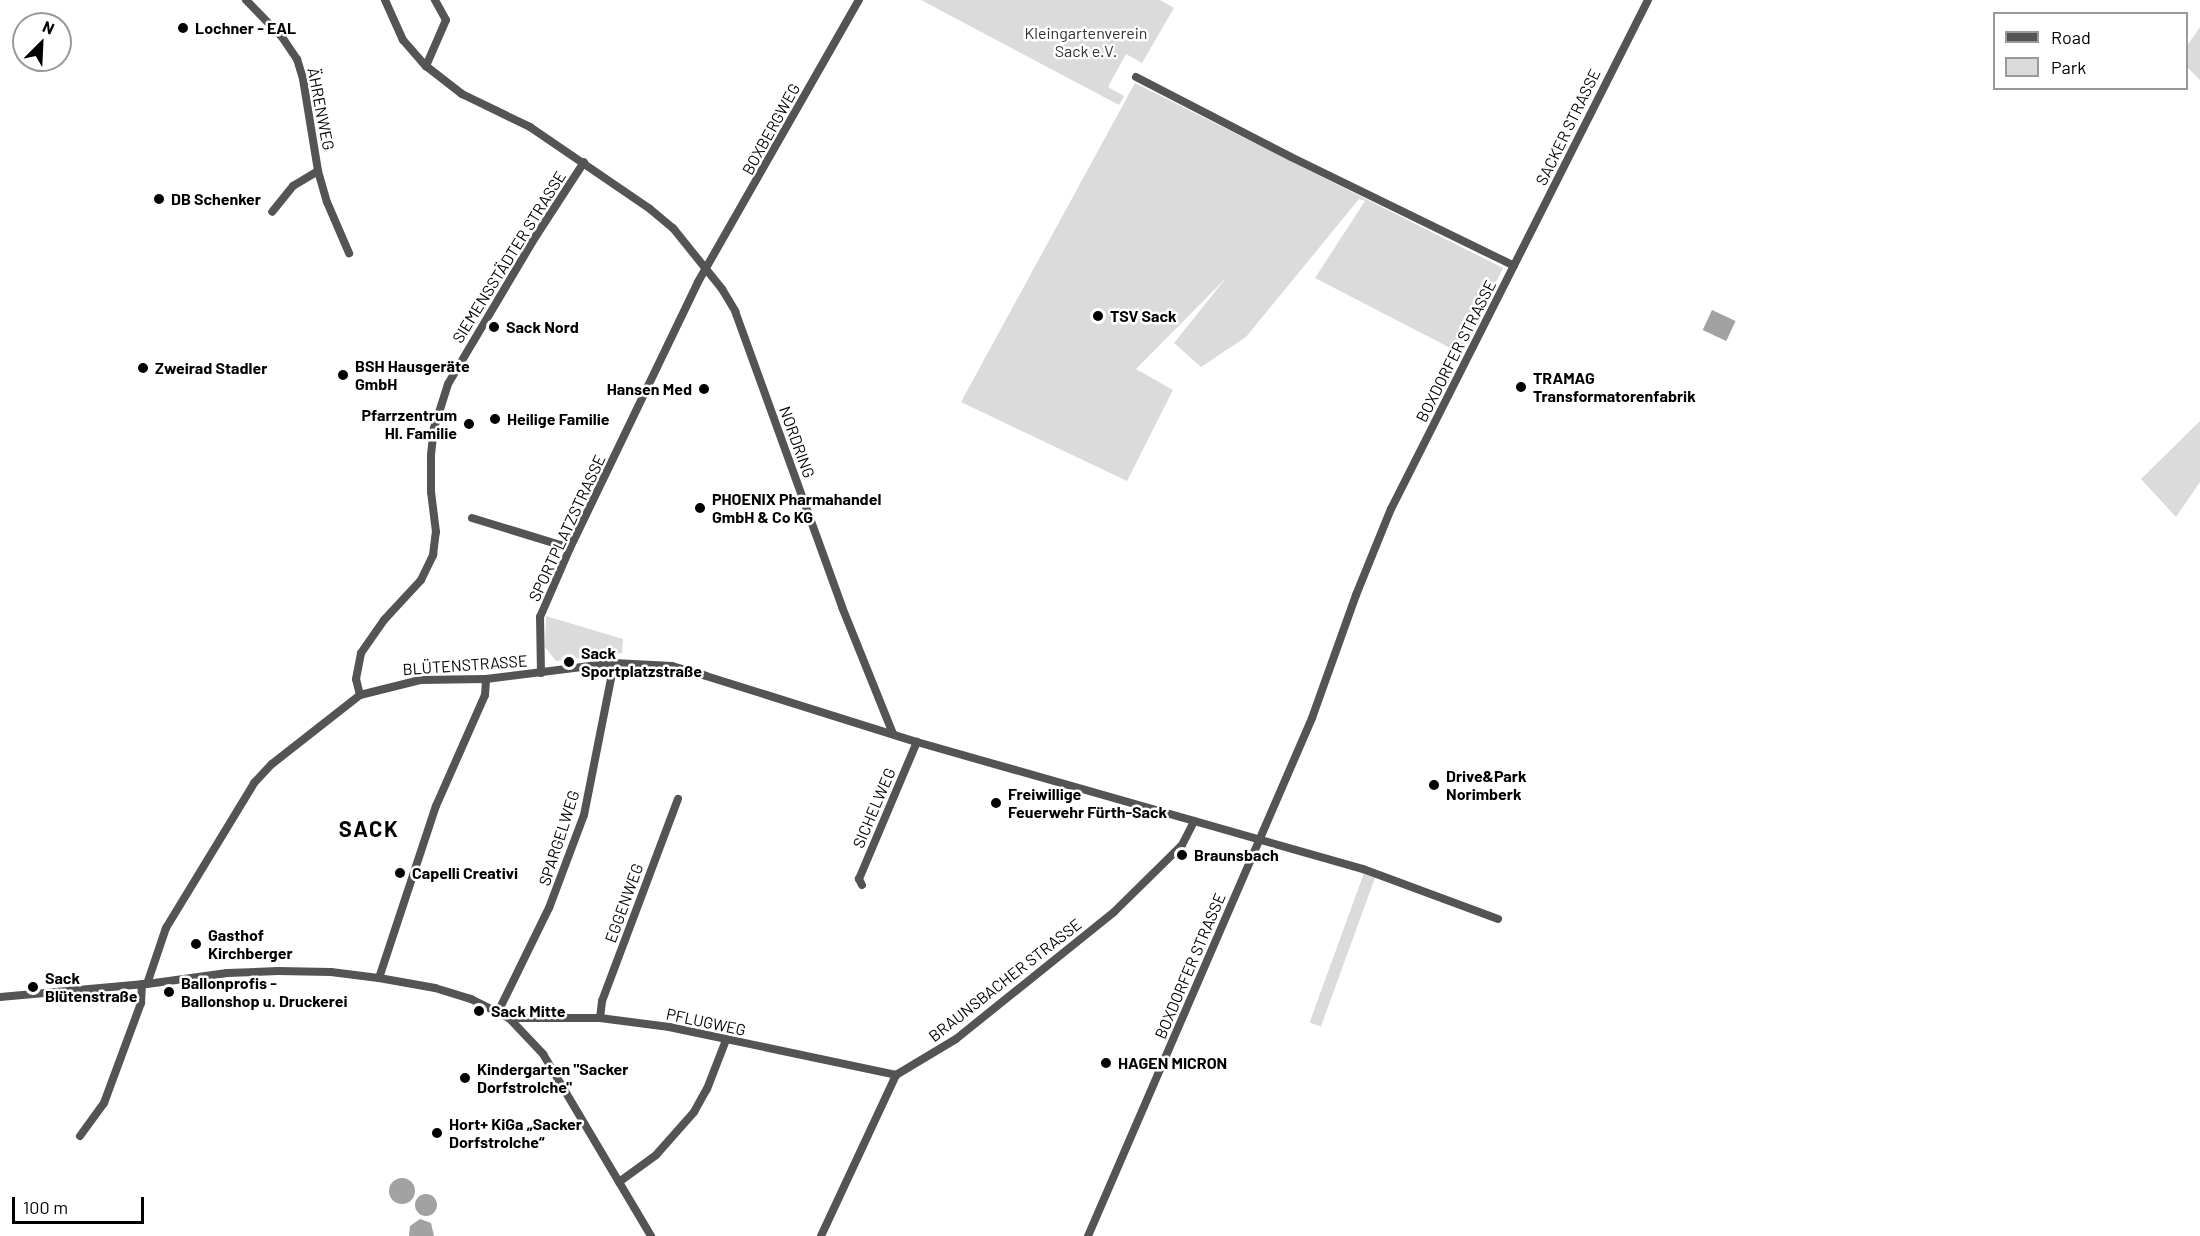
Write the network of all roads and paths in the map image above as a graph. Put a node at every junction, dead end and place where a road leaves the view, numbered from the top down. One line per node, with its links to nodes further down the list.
1 (246, 0): 9 (street, ÄHRENWEG)
2 (385, 0): 6 (street, NORDRING)
3 (435, 0): 6 (street)
4 (859, 0): 13 (street, BOXBERGWEG)
5 (1648, 0): 12 (street, SACKER STRASSE)
6 (426, 66): 8 (street, NORDRING)
7 (1136, 77): 12 (street, BOXDORFER STRASSE)
8 (584, 162): 13 (street, NORDRING); 19 (street, SIEMENSSTÄDTER STRASSE)
9 (318, 171): 10 (street, ÄHRENWEG); 11 (street, ÄHRENWEG)
10 (272, 212)
11 (349, 254)
12 (1514, 266): 24 (street, BOXDORFER STRASSE)
13 (707, 271): 15 (street, SPORTPLATZSTRASSE); 20 (street, NORDRING)
14 (472, 518): 15 (street)
15 (570, 548): 17 (street, SPORTPLATZSTRASSE)
16 (614, 663): 17 (street, BLÜTENSTRASSE); 20 (street, BLÜTENSTRASSE); 30 (street, SPARGELWEG)
17 (541, 673): 18 (street, BLÜTENSTRASSE)
18 (486, 679): 19 (street, BLÜTENSTRASSE); 27 (street)
19 (360, 695): 28 (street, BLÜTENSTRASSE)
20 (892, 734): 21 (street)
21 (917, 742): 23 (street); 25 (street, SICHELWEG)
22 (678, 799): 31 (street, EGGENWEG)
23 (1194, 821): 24 (street); 34 (street, BRAUNSBACHER STRASSE)
24 (1260, 839): 26 (street); 39 (street, BOXDORFER STRASSE)
25 (862, 885)
26 (1498, 919)
27 (379, 978): 28 (street); 30 (street)
28 (144, 984): 29 (street); 35 (street, BLÜTENSTRASSE)
29 (0, 997)
30 (498, 1012): 32 (street)
31 (600, 1017): 32 (street, PFLUGWEG); 33 (street, PFLUGWEG)
32 (509, 1018): 36 (street)
33 (726, 1040): 34 (street, PFLUGWEG); 36 (street)
34 (896, 1075): 38 (street)
35 (80, 1136)
36 (619, 1182): 37 (street)
37 (651, 1236)
38 (821, 1236)
39 (1088, 1236)

